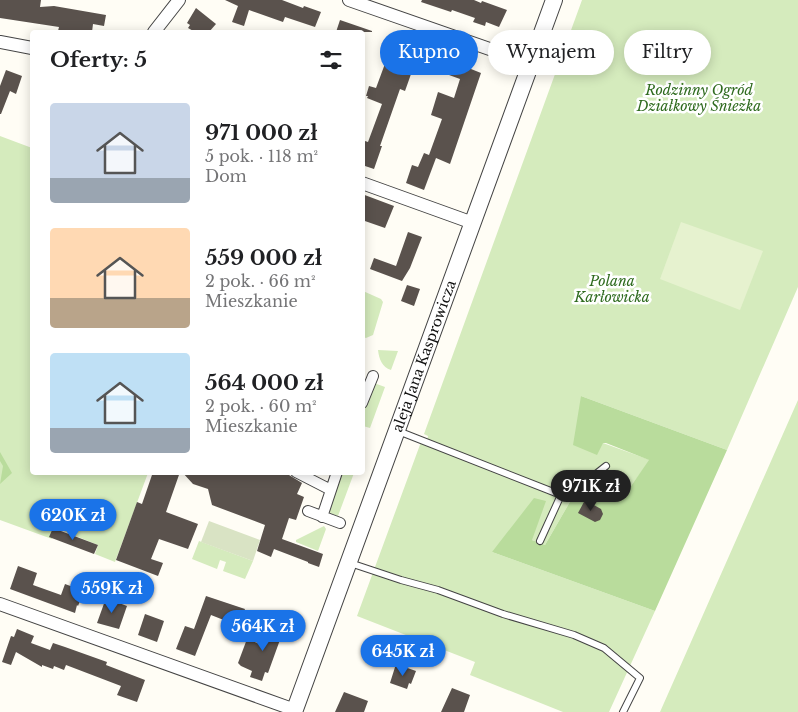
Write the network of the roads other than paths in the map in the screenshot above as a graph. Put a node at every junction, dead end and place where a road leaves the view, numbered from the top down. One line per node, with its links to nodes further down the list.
1 (179, 0): 4 (street)
2 (349, 0): 8 (street)
3 (554, 0): 5 (street, aleja Jana Kasprowicza)
4 (156, 30)
5 (543, 30)
6 (0, 42): 7 (street)
7 (30, 48)
8 (488, 48)
9 (526, 75): 11 (street, aleja Jana Kasprowicza)
10 (365, 184): 11 (street)
11 (473, 223): 14 (street, aleja Jana Kasprowicza)
12 (373, 376): 13 (street)
13 (365, 396)
14 (397, 430): 19 (lane); 24 (street, aleja Jana Kasprowicza)
15 (606, 466): 19 (lane)
16 (302, 475): 18 (street)
17 (336, 475): 18 (street)
18 (331, 490): 21 (street)
19 (561, 495): 23 (lane)
20 (308, 511): 21 (street)
21 (322, 517): 22 (street)
22 (340, 524)
23 (540, 541)
24 (349, 562): 26 (street, aleja Jana Kasprowicza); 27 (lane)
25 (0, 604): 26 (street)
26 (295, 711)
27 (623, 712)

